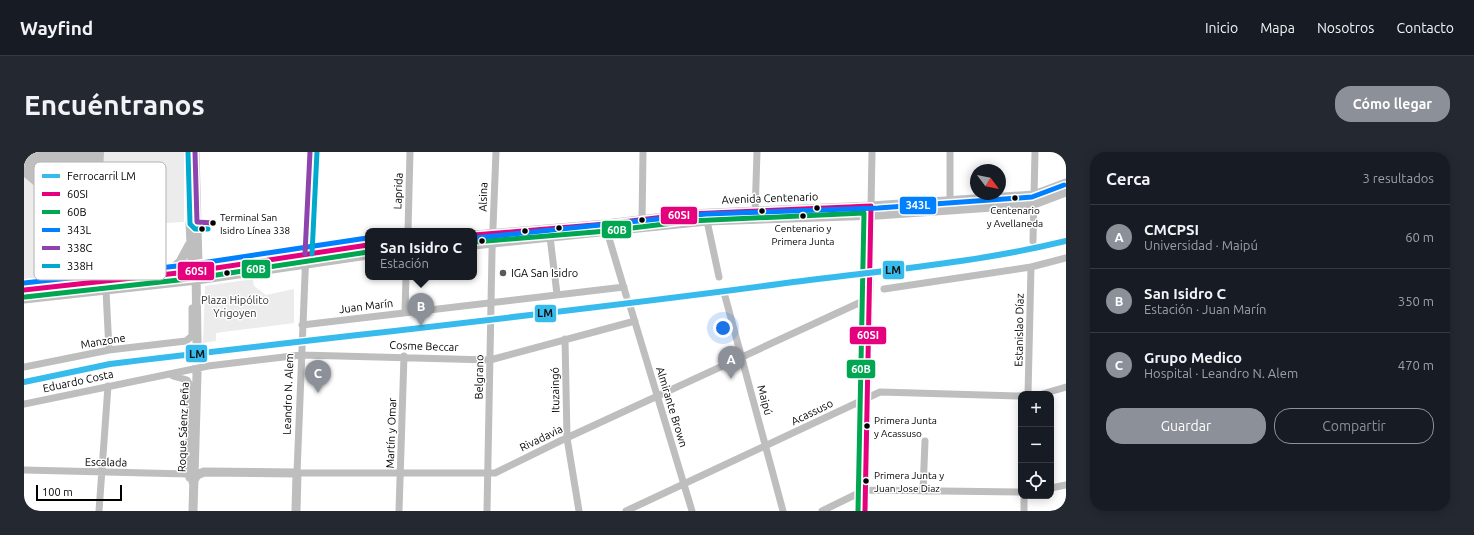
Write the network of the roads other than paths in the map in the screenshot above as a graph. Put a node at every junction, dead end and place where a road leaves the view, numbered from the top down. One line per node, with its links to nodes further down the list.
1 (191, 152): 23 (main road)
2 (194, 152): 36 (main road)
3 (310, 152): 28 (street, Leandro N. Alem)
4 (410, 152): 20 (street, Laprida)
5 (496, 152): 24 (street, Alsina)
6 (643, 152): 18 (street)
7 (756, 152): 16 (street)
8 (872, 152): 15 (street)
9 (950, 152): 14 (street)
10 (1035, 152): 13 (street)
11 (1066, 183): 13 (main road, Avenida Centenario)
12 (1066, 192): 13 (main road, Avenida Centenario)
13 (1034, 200): 14 (main road, Avenida Centenario); 25 (street)
14 (950, 205): 15 (main road, Avenida Centenario)
15 (871, 211): 16 (main road, Avenida Centenario); 31 (street)
16 (755, 215): 17 (main road, Avenida Centenario); 18 (main road, Avenida Centenario)
17 (707, 221): 18 (main road, Avenida Centenario); 37 (street)
18 (642, 223): 19 (main road, Avenida Centenario)
19 (606, 227): 22 (main road, Avenida Centenario); 24 (main road, Avenida Centenario); 41 (street)
20 (408, 228)
21 (477, 236): 24 (main road, Avenida Centenario)
22 (550, 237): 24 (main road, Avenida Centenario); 45 (street)
23 (191, 238): 34 (main road); 36 (main road)
24 (493, 239): 26 (main road, Avenida Centenario); 49 (street, Belgrano)
25 (1033, 241)
26 (477, 244)
27 (365, 245): 28 (main road)
28 (305, 254): 32 (street, Leandro N. Alem); 36 (main road)
29 (365, 255): 32 (main road)
30 (1066, 258): 33 (street)
31 (870, 263)
32 (304, 265): 36 (main road); 54 (street, Leandro N. Alem)
33 (1031, 267): 42 (street); 68 (street, Estanislao Díaz)
34 (166, 274)
35 (166, 275): 36 (main road)
36 (197, 275): 44 (main road); 56 (main road); 57 (street, Manzone)
37 (720, 277)
38 (118, 280): 43 (main road)
39 (406, 280): 52 (street)
40 (870, 282): 72 (street)
41 (624, 287): 45 (street, Juan Marín); 46 (street)
42 (884, 289)
43 (24, 290)
44 (106, 290): 48 (main road); 57 (street)
45 (557, 294): 49 (street, Juan Marín)
46 (626, 294)
47 (724, 296): 60 (street, Maipú)
48 (24, 299)
49 (492, 302): 52 (street, Juan Marín); 61 (street, Belgrano)
50 (862, 302): 60 (street, Rivadavia)
51 (631, 309): 53 (street, Almirante Brown)
52 (405, 312): 54 (street, Juan Marín)
53 (635, 321): 55 (street, Cosme Beccar); 70 (street, Almirante Brown)
54 (302, 326): 58 (street, Leandro N. Alem)
55 (565, 339): 61 (street, Cosme Beccar); 74 (street, Ituzaingó)
56 (197, 341)
57 (109, 350): 63 (street, Manzone)
58 (301, 356): 59 (street, Cosme Beccar); 62 (street, Cosme Beccar); 81 (street, Leandro N. Alem)
59 (404, 356): 61 (street, Cosme Beccar); 82 (street, Martín y Omar)
60 (741, 356): 70 (street, Rivadavia); 76 (street, Maipú)
61 (490, 360): 83 (street, Belgrano)
62 (208, 366): 65 (street, Eduardo Costa); 78 (street, Roque Sáenz Peña)
63 (24, 367)
64 (197, 374): 77 (main road, Roque Sáenz Peña)
65 (167, 376): 66 (street, Eduardo Costa); 84 (street, Roque Sáenz Peña)
66 (108, 386): 73 (street, Eduardo Costa); 80 (street)
67 (1066, 387): 69 (street)
68 (1028, 391)
69 (1052, 391)
70 (657, 396): 74 (street, Rivadavia); 85 (street, Almirante Brown)
71 (1018, 396): 72 (street, Acassuso)
72 (868, 397): 76 (street, Acassuso); 88 (street)
73 (24, 404)
74 (567, 438): 83 (street, Rivadavia); 97 (street, Ituzaingó)
75 (924, 441): 89 (street)
76 (766, 446): 85 (street, Acassuso); 100 (street, Maipú)
77 (194, 453): 78 (main road); 84 (main road, Roque Sáenz Peña)
78 (201, 469): 81 (main road, Rivadavia); 84 (main road)
79 (24, 470): 80 (street, Escalada)
80 (103, 473): 84 (street, Escalada); 92 (street)
81 (297, 473): 82 (street, Rivadavia); 94 (main road, Leandro N. Alem)
82 (400, 473): 83 (street, Rivadavia); 95 (street, Martín y Omar)
83 (488, 474): 96 (street, Belgrano)
84 (190, 478): 93 (main road, Roque Sáenz Peña)
85 (684, 484): 98 (street, Acassuso); 99 (street, Almirante Brown)
86 (1066, 484): 87 (street)
87 (1054, 487)
88 (865, 490): 89 (street); 101 (street); 102 (street)
89 (923, 491): 90 (street)
90 (1018, 492)
91 (1024, 499): 103 (street)
92 (99, 511)
93 (193, 511)
94 (296, 511)
95 (398, 511)
96 (487, 511)
97 (579, 511)
98 (626, 511)
99 (692, 511)
100 (783, 511)
101 (822, 511)
102 (865, 511)
103 (1024, 511)

